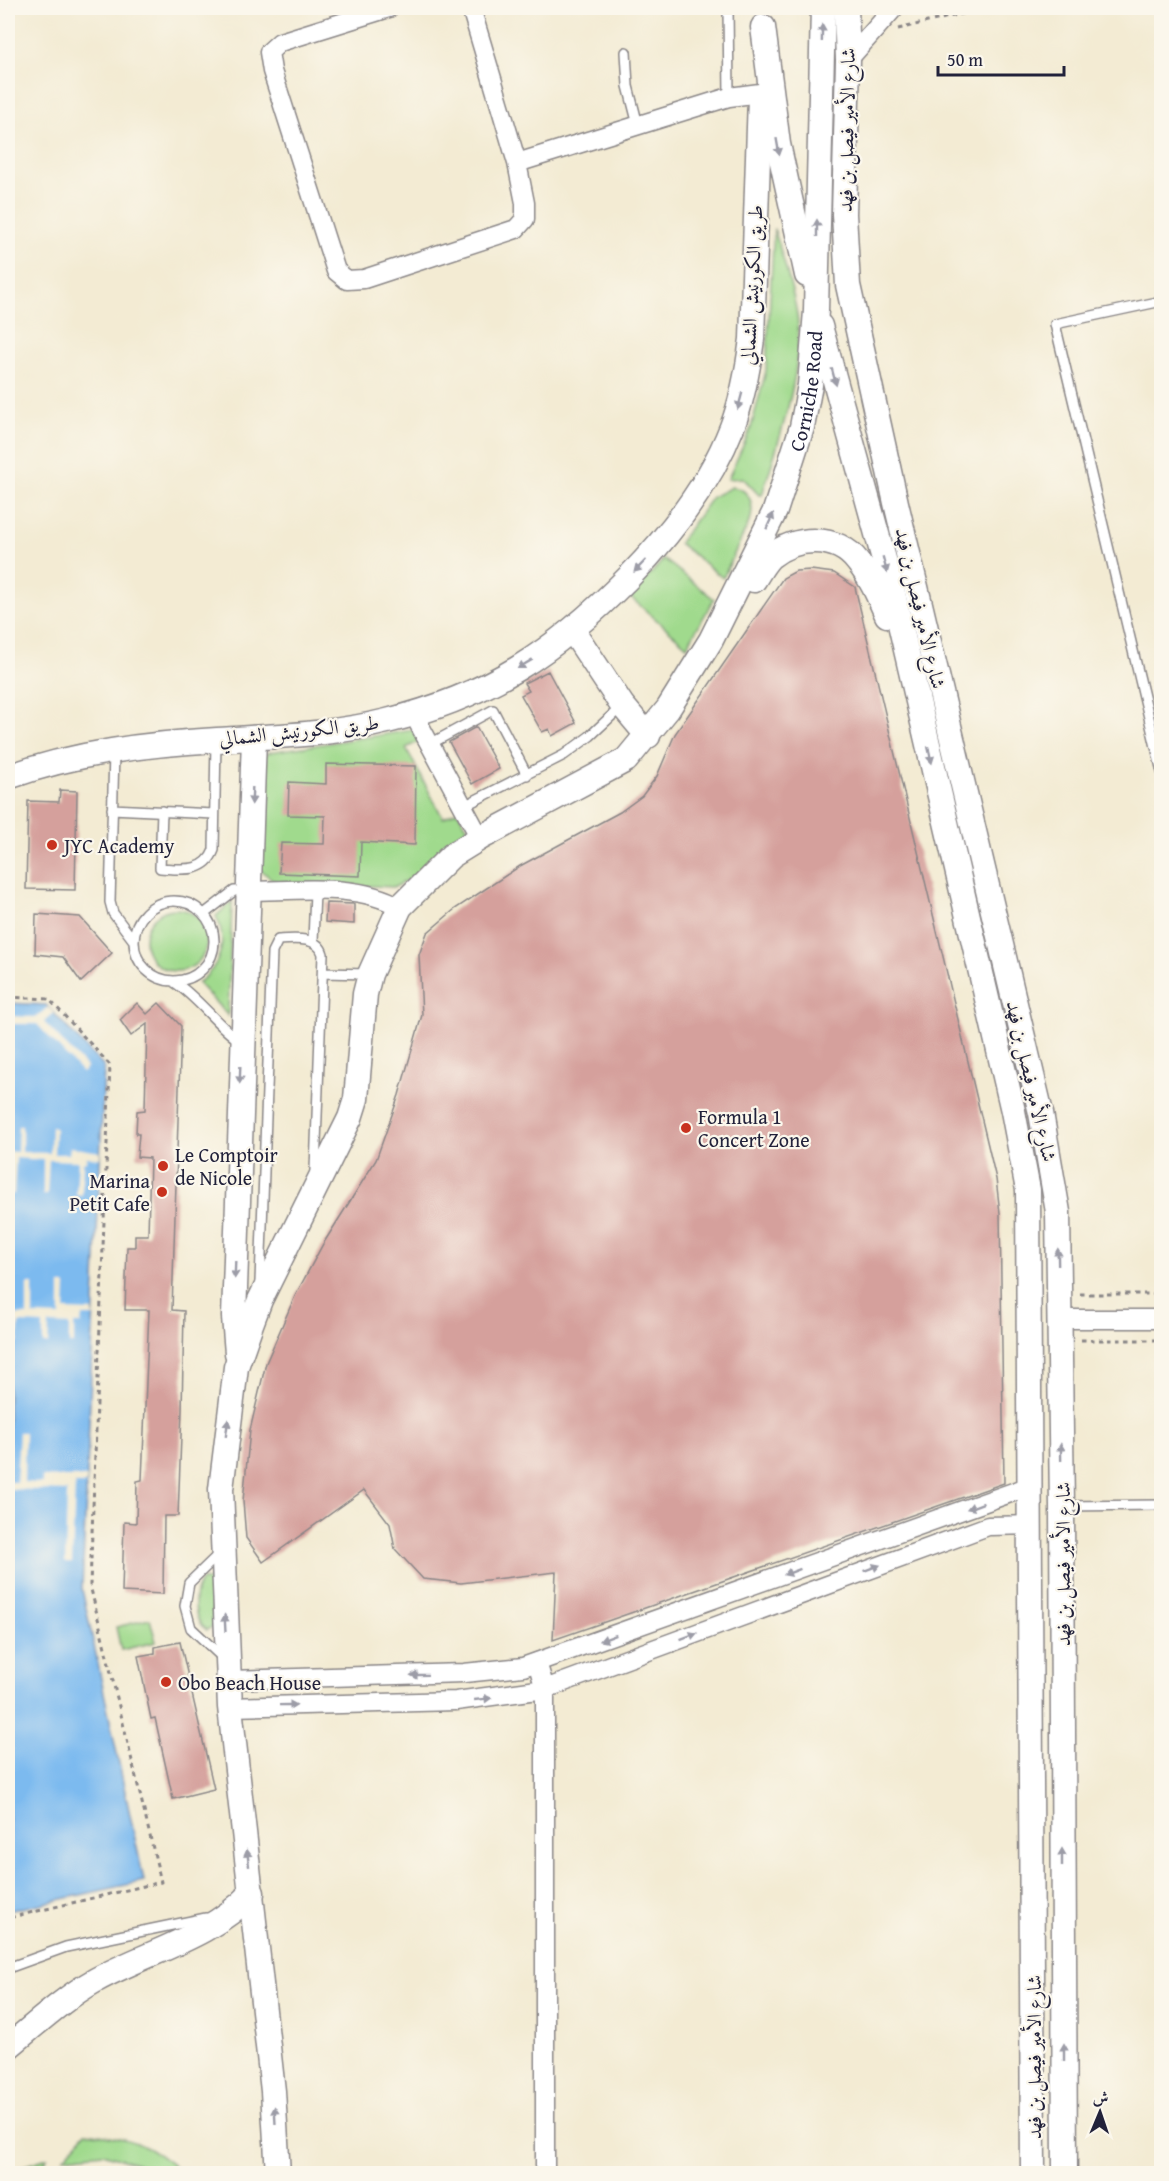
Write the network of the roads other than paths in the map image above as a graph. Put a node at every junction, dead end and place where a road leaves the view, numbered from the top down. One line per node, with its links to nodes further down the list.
1 (390, 8): 13 (street)
2 (471, 8): 13 (street)
3 (728, 8): 11 (lane)
4 (823, 8): 15 (main road, Corniche Road, one-way to 4)
5 (846, 8): 9 (main road, شارع الأمير فيصل بن فهد)
6 (894, 8): 9 (street)
7 (763, 17): 10 (main road, طريق الكورنيش الشمالي); 15 (main road, شارع الأمير فيصل بن فهد, one-way to 15)
8 (626, 52): 12 (lane)
9 (848, 60): 47 (main road, شارع الأمير فيصل بن فهد, one-way to 9)
10 (760, 93): 11 (street); 16 (main road, طريق الكورنيش الشمالي, one-way to 16)
11 (729, 97): 12 (street)
12 (638, 125): 13 (street)
13 (517, 163)
14 (1161, 301): 26 (lane)
15 (816, 311): 17 (main road, Corniche Road, one-way to 15); 18 (main road, شارع الأمير فيصل بن فهد, one-way to 18)
16 (573, 631): 19 (main road); 20 (main road, طريق الكورنيش الشمالي, one-way to 20)
17 (693, 668): 18 (main road); 21 (main road, Corniche Road)
18 (913, 681): 50 (main road, شارع الأمير فيصل بن فهد, one-way to 50)
19 (622, 705): 21 (main road); 27 (lane)
20 (413, 713): 22 (main road, طريق الكورنيش الشمالي); 24 (street)
21 (648, 736): 33 (main road, Corniche Road)
22 (254, 738): 23 (main road, طريق الكورنيش الشمالي); 34 (main road, one-way to 34)
23 (216, 740): 25 (main road, طريق الكورنيش الشمالي); 32 (lane)
24 (430, 744): 27 (lane); 29 (street)
25 (114, 750): 28 (main road, طريق الكورنيش الشمالي); 30 (lane)
26 (1161, 772)
27 (527, 775): 29 (lane)
28 (8, 777)
29 (464, 806): 33 (street)
30 (112, 809): 31 (lane); 38 (lane)
31 (162, 811): 32 (lane); 32 (lane)
32 (214, 814)
33 (480, 838): 36 (main road, Corniche Road)
34 (248, 891): 35 (street); 37 (lane); 43 (main road)
35 (315, 892): 36 (street); 39 (lane)
36 (400, 907): 41 (main road)
37 (204, 914): 38 (lane); 42 (lane)
38 (134, 941): 42 (lane)
39 (313, 941): 40 (lane); 43 (lane)
40 (323, 973): 41 (lane); 45 (lane)
41 (370, 974): 45 (main road)
42 (174, 982): 44 (lane)
43 (257, 989): 44 (main road); 46 (lane)
44 (241, 1042): 49 (main road, one-way to 49)
45 (315, 1190): 46 (main road)
46 (260, 1300): 49 (main road)
47 (1059, 1319): 48 (street); 52 (main road, شارع الأمير فيصل بن فهد, one-way to 47)
48 (1161, 1319)
49 (238, 1361): 54 (main road, one-way to 49)
50 (1030, 1486): 53 (main road, شارع الأمير فيصل بن فهد); 55 (street, one-way to 55)
51 (1161, 1505): 52 (lane)
52 (1062, 1506): 60 (main road, شارع الأمير فيصل بن فهد)
53 (1032, 1526): 57 (street, one-way to 53); 59 (main road, شارع الأمير فيصل بن فهد)
54 (222, 1551): 56 (main road, one-way to 54); 56 (lane)
55 (537, 1662): 56 (street, one-way to 56); 57 (street)
56 (228, 1670): 58 (main road)
57 (545, 1689): 58 (street, one-way to 57); 68 (street)
58 (230, 1707): 61 (main road, one-way to 58)
59 (1032, 1806): 60 (main road); 66 (main road, شارع الأمير فيصل بن فهد)
60 (1062, 1808): 65 (main road, شارع الأمير فيصل بن فهد, one-way to 60)
61 (252, 1893): 62 (main road); 67 (main road, one-way to 61)
62 (235, 1912): 63 (lane); 64 (main road)
63 (8, 1968)
64 (8, 2047)
65 (1064, 2086): 66 (main road); 70 (main road, شارع الأمير فيصل بن فهد)
66 (1032, 2087): 69 (main road, شارع الأمير فيصل بن فهد)
67 (278, 2174)
68 (545, 2174)
69 (1033, 2174)
70 (1065, 2174)

